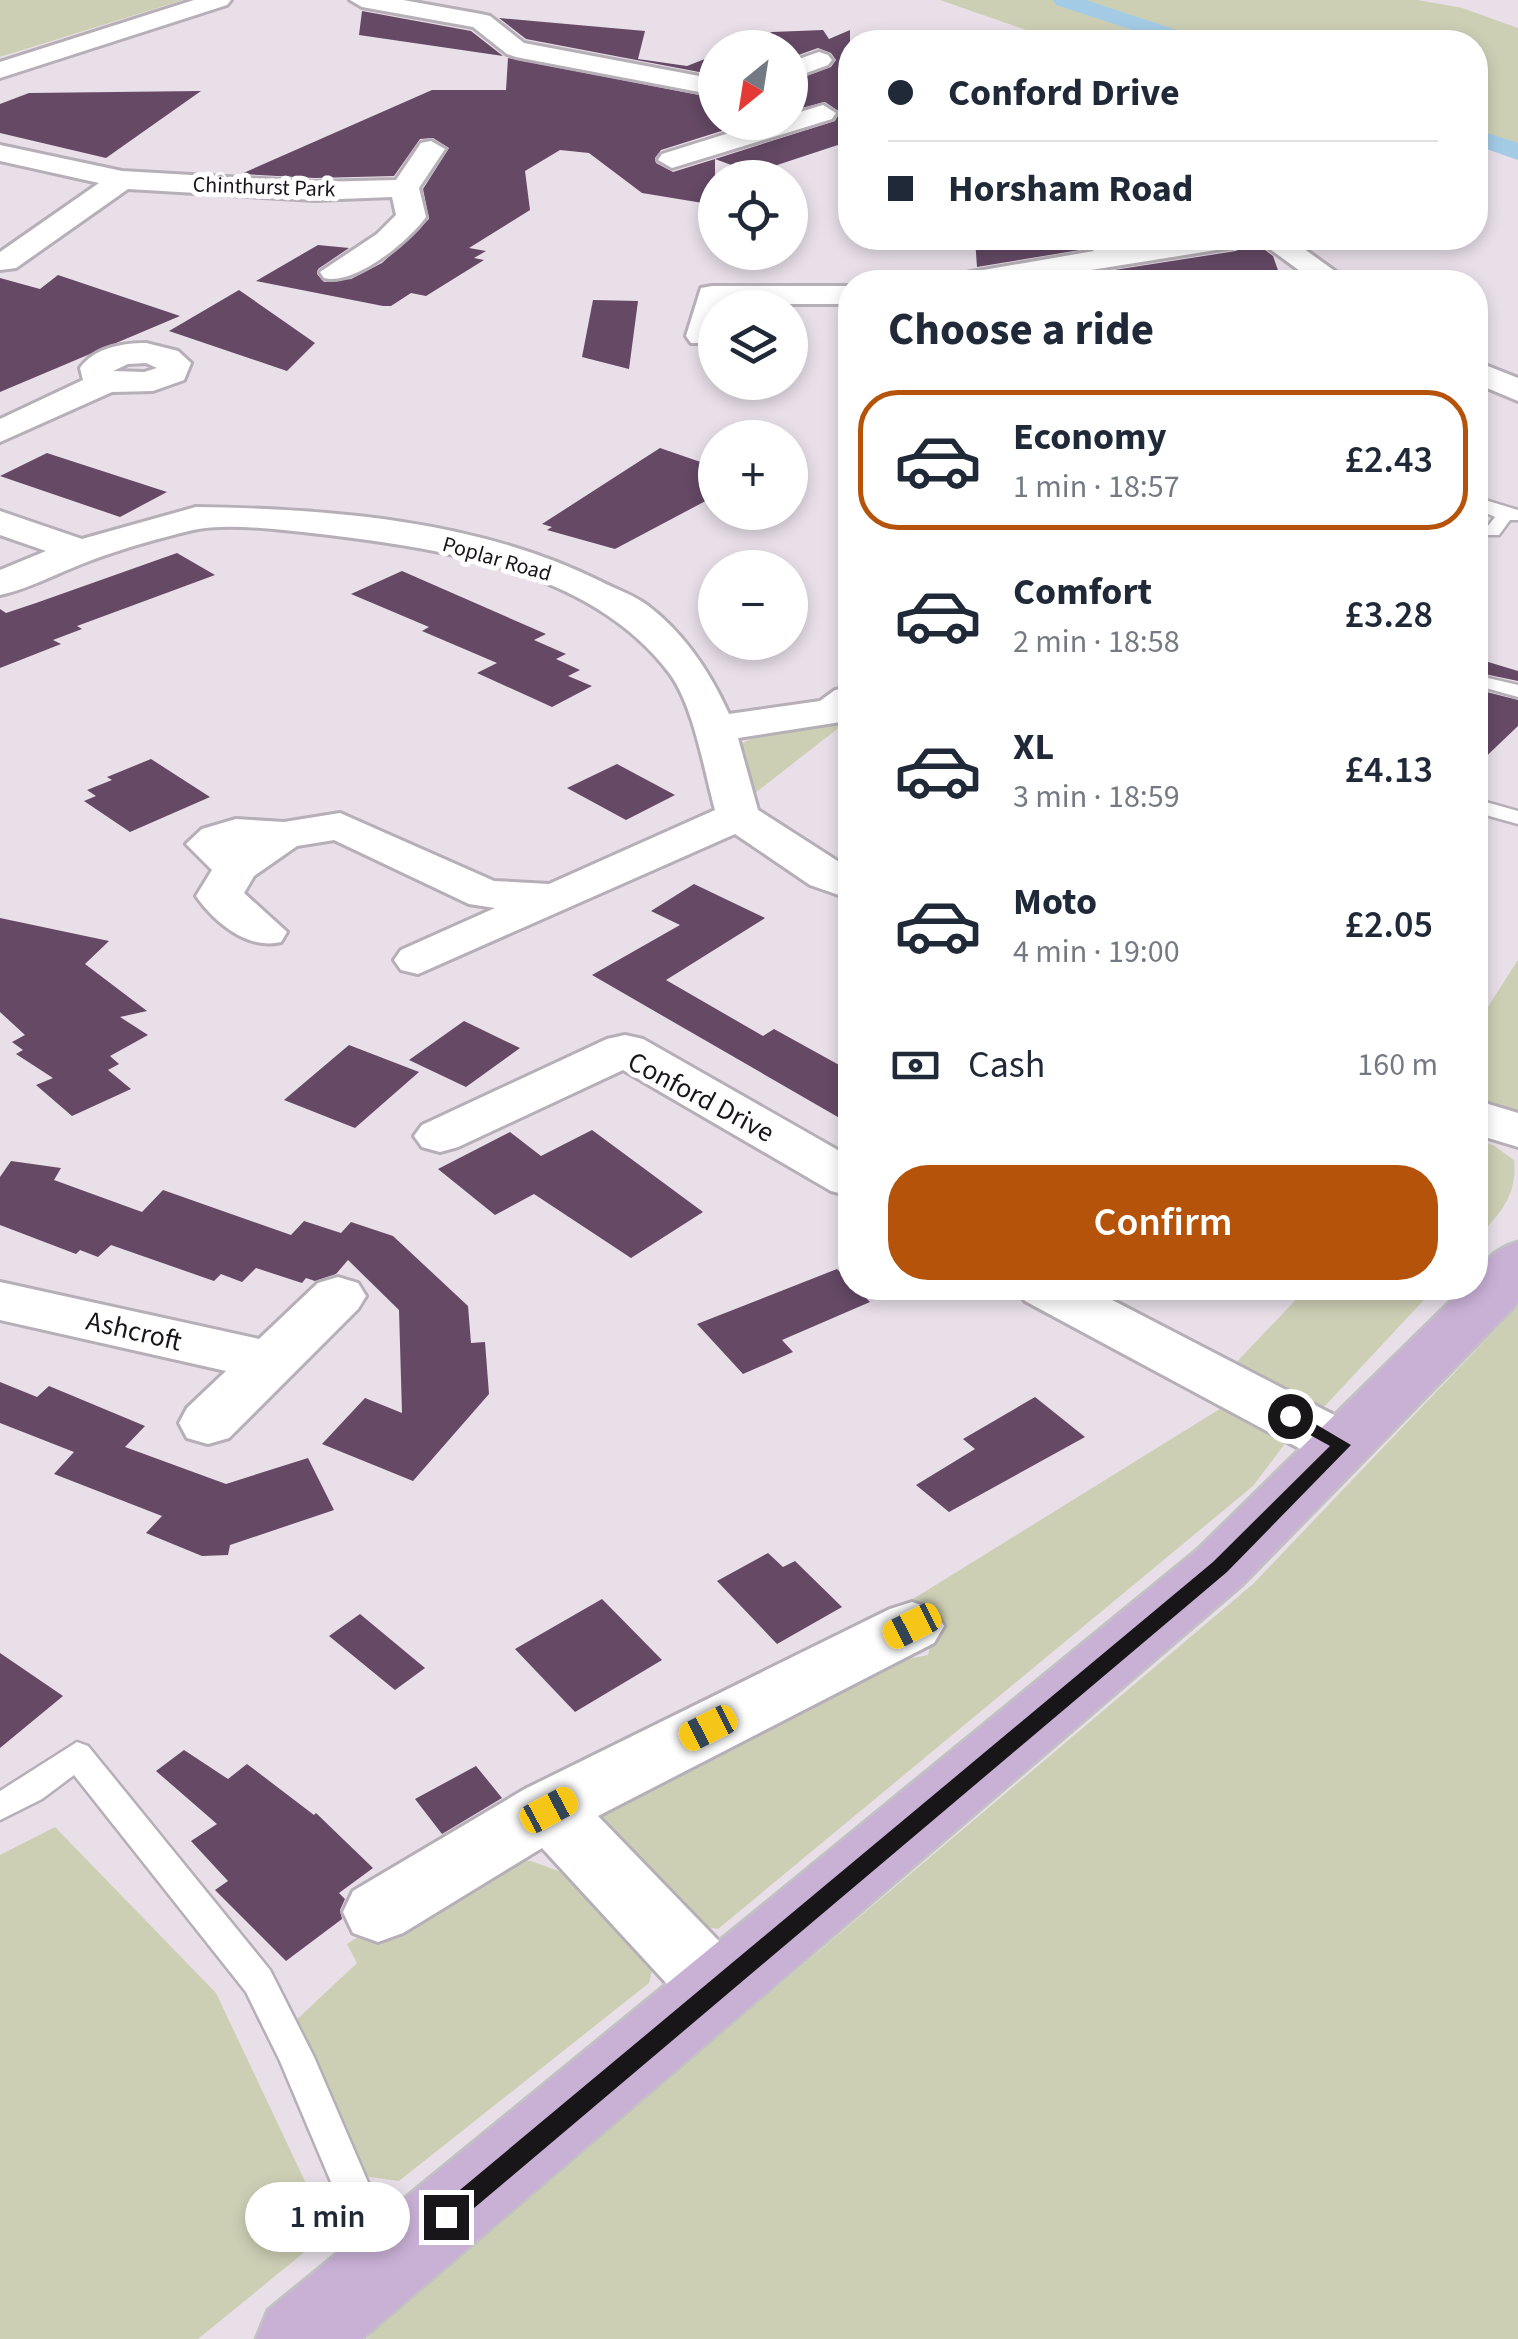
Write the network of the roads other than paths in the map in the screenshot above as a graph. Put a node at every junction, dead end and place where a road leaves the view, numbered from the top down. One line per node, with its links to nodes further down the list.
1 (220, 0): 6 (street)
2 (362, 0): 3 (street)
3 (420, 3): 7 (street)
4 (819, 60): 5 (street)
5 (808, 65)
6 (0, 70)
7 (698, 84)
8 (808, 110): 9 (street)
9 (837, 117): 12 (street)
10 (431, 149): 14 (street)
11 (0, 153): 13 (street, Chinthurst Park)
12 (672, 160)
13 (122, 180): 14 (street, Chinthurst Park); 19 (street)
14 (406, 188): 22 (street)
15 (1114, 250): 18 (street)
16 (1155, 250): 18 (street)
17 (1288, 250): 21 (street)
18 (1122, 255): 20 (street)
19 (5, 262)
20 (1035, 270)
21 (1317, 270)
22 (334, 272)
23 (808, 296): 24 (street)
24 (838, 296)
25 (1488, 377): 27 (street)
26 (108, 382): 28 (street)
27 (1518, 391)
28 (0, 432)
29 (1511, 515): 31 (lane)
30 (0, 522): 32 (street)
31 (1493, 532)
32 (80, 551): 33 (street, Poplar Road); 37 (street, Poplar Road)
33 (0, 584)
34 (1488, 683): 35 (lane)
35 (1518, 691)
36 (838, 708): 37 (street)
37 (714, 729): 39 (street, Poplar Road)
38 (1488, 809): 40 (lane)
39 (738, 816): 41 (street); 42 (street)
40 (1518, 818)
41 (838, 880)
42 (555, 898): 43 (street); 44 (street)
43 (264, 932)
44 (418, 960)
45 (1488, 1121): 46 (street)
46 (1518, 1131)
47 (440, 1136): 48 (street, Conford Drive)
48 (838, 1172)
49 (1518, 1260): 51 (main road)
50 (338, 1296): 55 (street)
51 (1488, 1298)
52 (1068, 1300): 57 (street)
53 (1486, 1300): 57 (main road)
54 (0, 1301): 55 (street, Ashcroft)
55 (268, 1361): 56 (street)
56 (208, 1422)
57 (1342, 1445): 62 (main road)
58 (912, 1626): 60 (street)
59 (0, 1807): 63 (lane)
60 (549, 1810): 61 (street); 62 (street)
61 (378, 1912)
62 (717, 1988): 63 (main road)
63 (386, 2268): 64 (main road)
64 (298, 2339)

